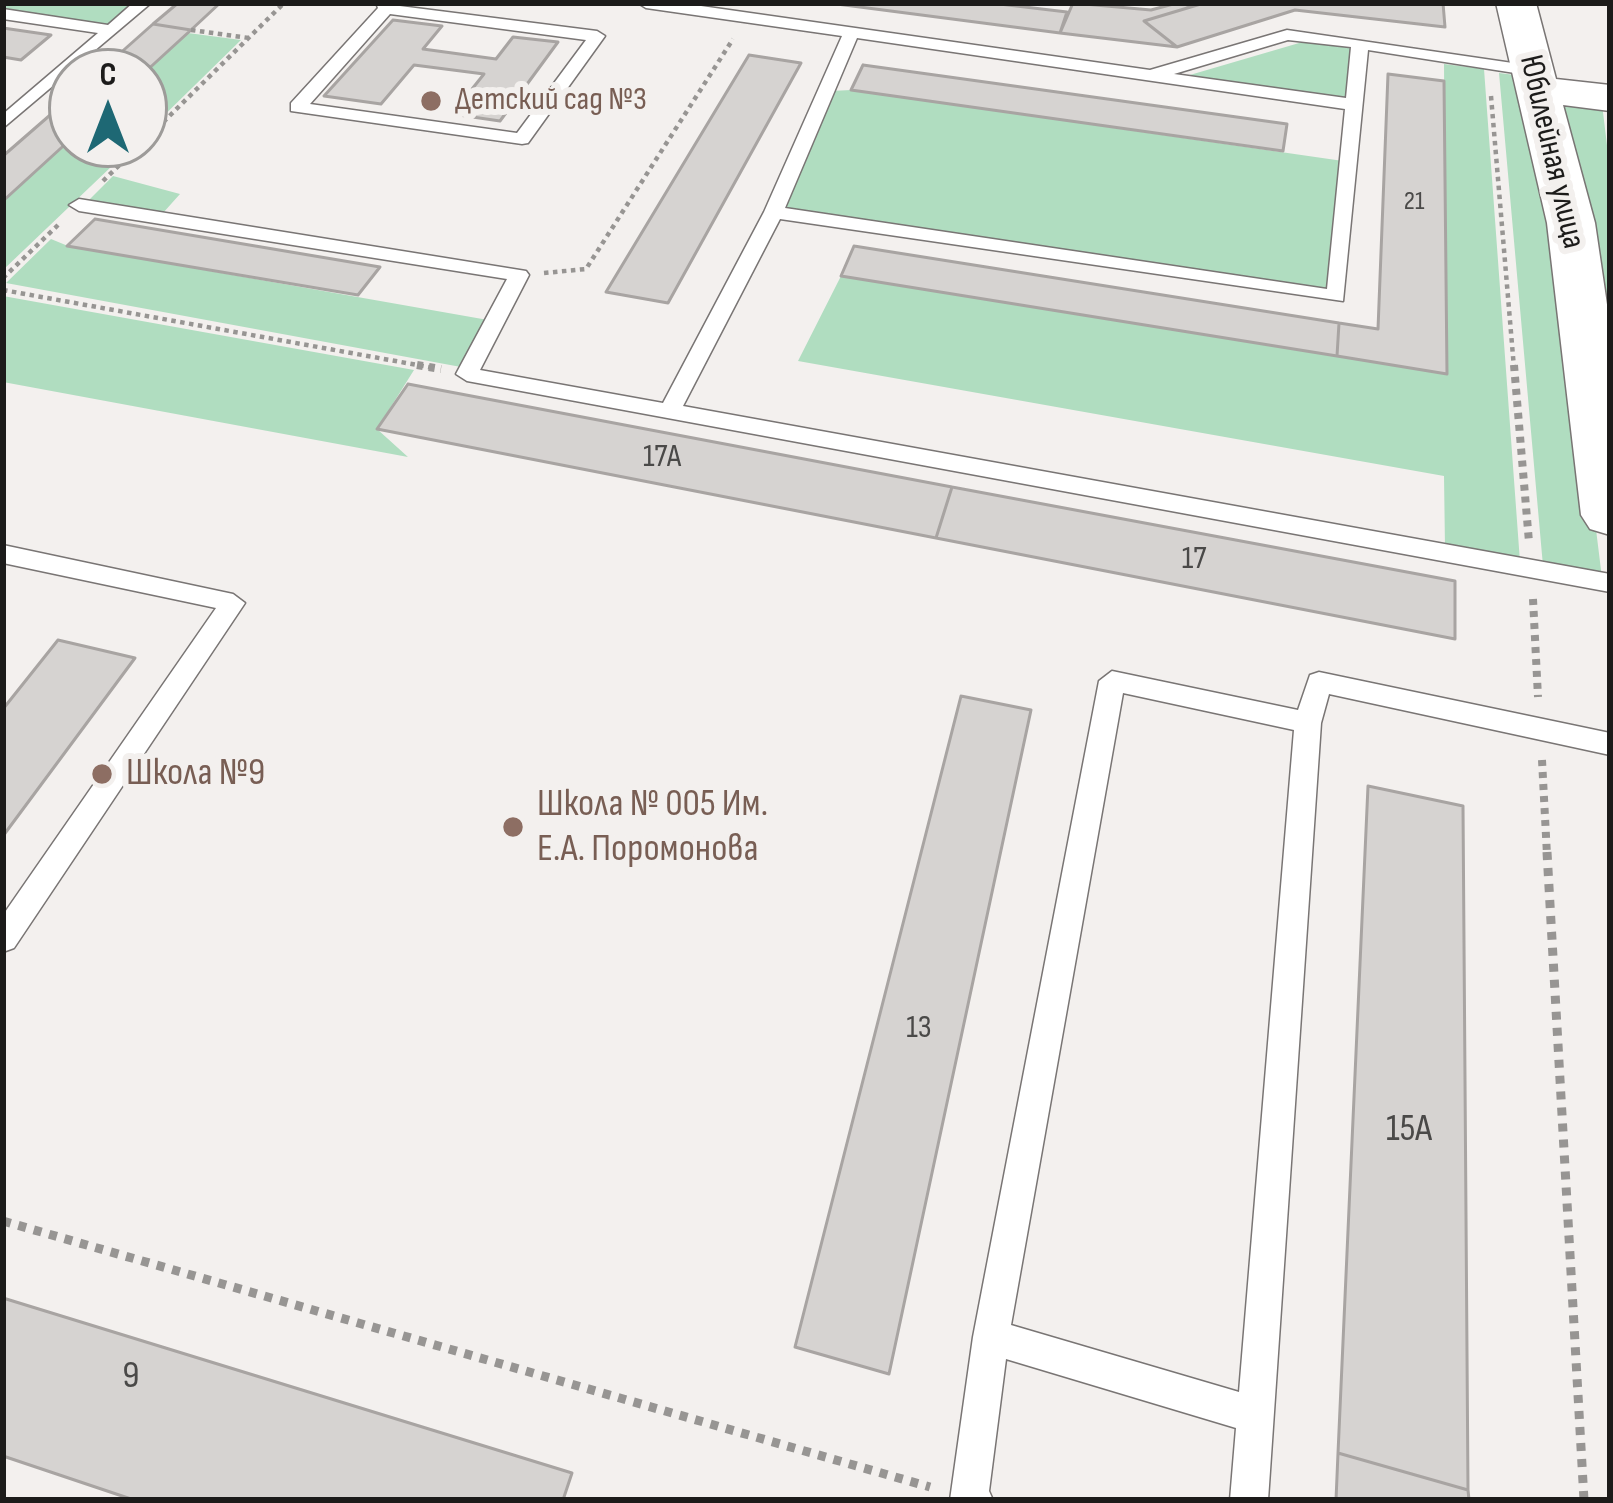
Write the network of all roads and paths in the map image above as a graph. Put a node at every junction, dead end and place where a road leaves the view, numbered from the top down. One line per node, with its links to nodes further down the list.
1 (143, 3): 8 (lane)
2 (284, 3): 11 (path)
3 (646, 3): 7 (lane)
4 (1516, 3): 15 (street, Юбилейная улица)
5 (385, 6): 5 (lane)
6 (3, 14): 8 (lane)
7 (747, 17): 10 (lane); 23 (path)
8 (111, 30): 19 (lane)
9 (191, 30): 11 (path)
10 (851, 34): 14 (lane); 22 (lane)
11 (249, 38): 18 (path)
12 (1360, 43): 13 (lane); 14 (lane); 17 (lane)
13 (1489, 65): 15 (lane); 30 (path)
14 (1149, 76): 17 (lane)
15 (1536, 80): 16 (street); 28 (street, Юбилейная улица)
16 (1610, 98)
17 (1355, 105): 22 (lane)
18 (168, 117)
19 (3, 123)
20 (116, 168): 21 (path)
21 (79, 205): 23 (lane); 24 (path)
22 (773, 212): 27 (lane)
23 (519, 275): 26 (lane)
24 (3, 278)
25 (3, 290): 26 (path)
26 (466, 374): 27 (lane)
27 (669, 412): 30 (lane)
28 (1610, 515)
29 (3, 554): 35 (lane)
30 (1532, 569): 31 (lane); 33 (path)
31 (1610, 584)
32 (1308, 723): 33 (lane); 37 (lane); 38 (lane)
33 (1540, 730): 34 (lane); 41 (path)
34 (1610, 744)
35 (3, 939)
36 (3, 1221): 39 (path)
37 (991, 1336): 38 (lane); 39 (lane)
38 (1255, 1415): 40 (lane)
39 (971, 1499)
40 (1249, 1500)
41 (1584, 1500)

